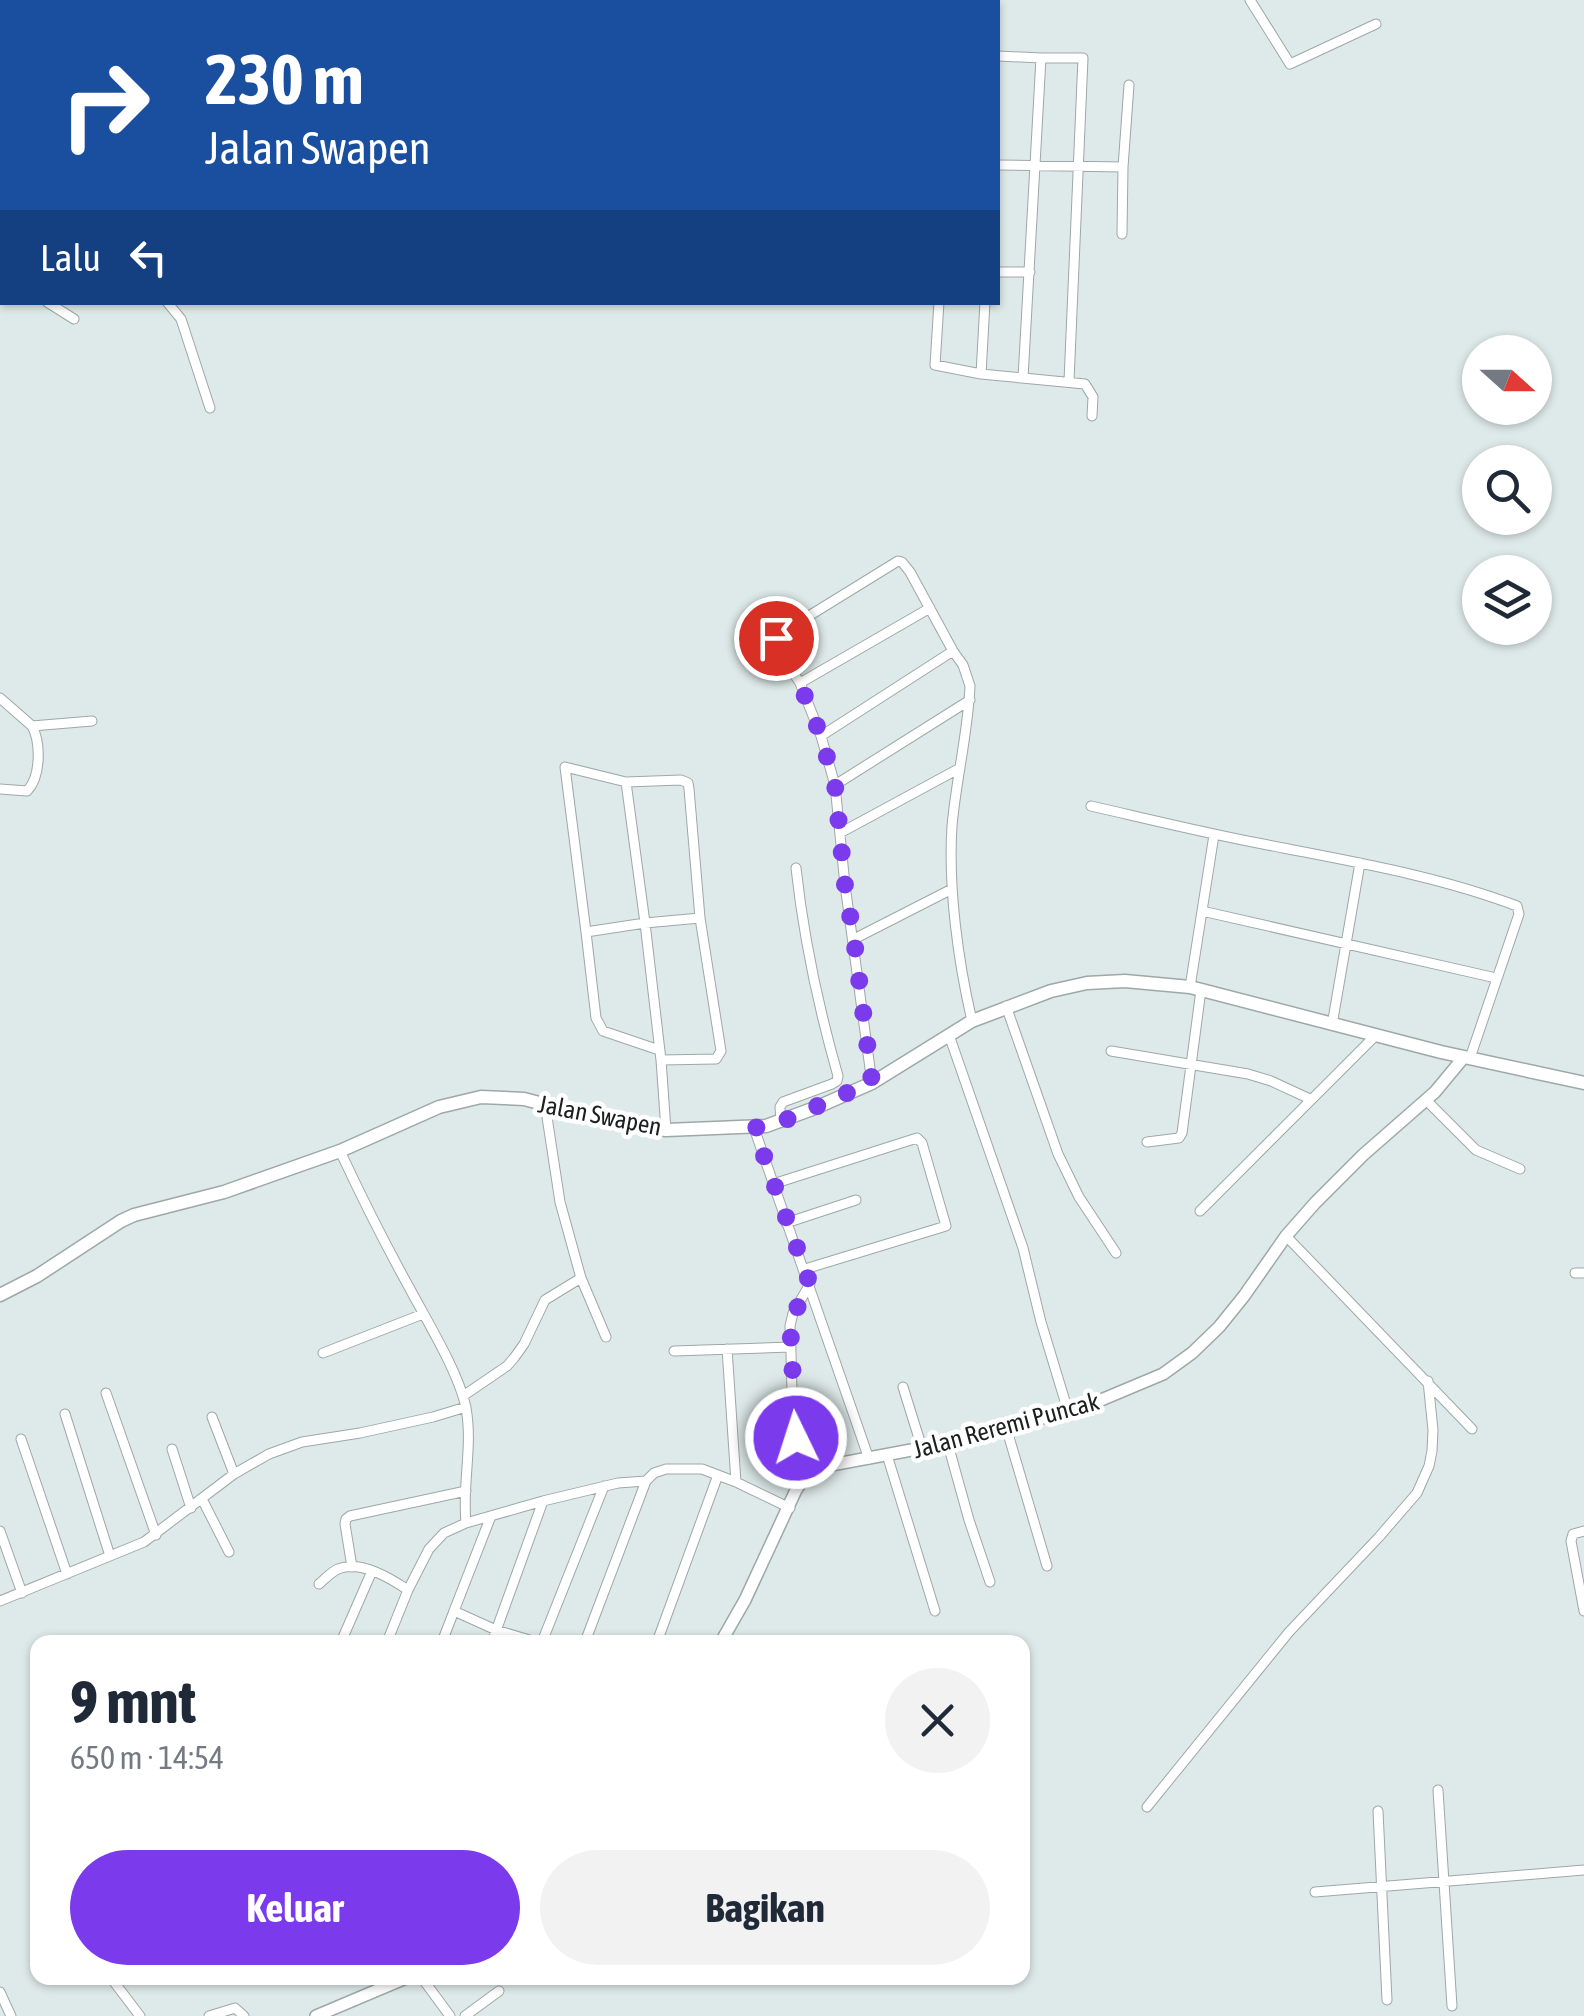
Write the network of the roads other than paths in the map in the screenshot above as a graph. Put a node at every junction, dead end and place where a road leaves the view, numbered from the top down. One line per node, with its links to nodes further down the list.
1 (1250, 0): 2 (street)
2 (1376, 24)
3 (1000, 56): 4 (street)
4 (1041, 58): 7 (street); 8 (street)
5 (1129, 85): 9 (street)
6 (1000, 165): 7 (street)
7 (1036, 165): 8 (street); 12 (street)
8 (1078, 166): 9 (street); 20 (street)
9 (1123, 167): 10 (street)
10 (1122, 234)
11 (1000, 272): 12 (street)
12 (1030, 272): 19 (street)
13 (51, 305): 17 (street)
14 (169, 305): 21 (street)
15 (938, 305): 18 (street)
16 (985, 305): 18 (street)
17 (74, 318)
18 (980, 374): 19 (street)
19 (1023, 378): 20 (street)
20 (1068, 381): 22 (street)
21 (210, 408)
22 (1092, 416)
23 (930, 608): 24 (street); 25 (street); 25 (street)
24 (953, 651): 27 (street); 30 (street)
25 (800, 684): 30 (street)
26 (0, 698): 29 (street)
27 (970, 700): 31 (street); 33 (street)
28 (92, 721): 29 (street)
29 (32, 726): 34 (street)
30 (821, 736): 33 (street)
31 (960, 768): 36 (street); 40 (street)
32 (626, 782): 42 (street); 43 (street); 44 (street)
33 (835, 785): 36 (street)
34 (0, 789)
35 (1091, 806): 37 (street)
36 (840, 833): 45 (street)
37 (1214, 834): 38 (street); 41 (street)
38 (1360, 863): 46 (street); 47 (street)
39 (796, 868): 65 (street)
40 (952, 889): 45 (street); 50 (street)
41 (1202, 911): 46 (street); 48 (street)
42 (700, 918): 43 (street); 56 (street)
43 (645, 923): 44 (street); 56 (street)
44 (586, 932): 56 (street)
45 (854, 939): 60 (street)
46 (1346, 943): 47 (street); 51 (street)
47 (1496, 978): 57 (street)
48 (1195, 989): 49 (main road, Jalan Swapen); 51 (main road, Jalan Swapen); 58 (street)
49 (1006, 1006): 50 (main road, Jalan Swapen); 76 (street)
50 (972, 1021): 52 (main road, Jalan Swapen)
51 (1332, 1025): 53 (main road, Jalan Swapen)
52 (948, 1036): 60 (main road, Jalan Swapen); 91 (street)
53 (1375, 1036): 55 (main road, Jalan Swapen); 62 (street)
54 (1111, 1051): 58 (street)
55 (1441, 1052): 57 (main road); 59 (street)
56 (660, 1055): 67 (street)
57 (1467, 1058): 59 (street, Jalan Reremi Puncak); 61 (main road)
58 (1191, 1064): 62 (street); 68 (street)
59 (1445, 1080): 63 (street, Jalan Reremi Puncak)
60 (872, 1082): 65 (main road, Jalan Swapen)
61 (1584, 1082)
62 (1310, 1100): 73 (street)
63 (1426, 1100): 70 (street); 75 (street, Jalan Reremi Puncak)
64 (544, 1104): 67 (main road, Jalan Swapen); 69 (main road, Jalan Swapen); 78 (street)
65 (781, 1122): 66 (main road, Jalan Swapen)
66 (754, 1128): 67 (main road, Jalan Swapen); 71 (street)
67 (666, 1130)
68 (1147, 1142)
69 (340, 1151): 80 (main road, Jalan Swapen); 81 (street)
70 (1520, 1169)
71 (773, 1184): 74 (street); 77 (street)
72 (856, 1200): 74 (street)
73 (1200, 1211)
74 (786, 1223): 77 (street)
75 (1286, 1236): 87 (street); 91 (street, Jalan Reremi Puncak)
76 (1116, 1253)
77 (805, 1269): 79 (street)
78 (581, 1278): 82 (street); 90 (street)
79 (810, 1284): 83 (street); 101 (street)
80 (0, 1295)
81 (423, 1314): 86 (street); 90 (street)
82 (606, 1336)
83 (791, 1347): 84 (street); 103 (street)
84 (726, 1349): 85 (street); 106 (street)
85 (674, 1351)
86 (323, 1353)
87 (1428, 1381): 95 (street); 143 (street)
88 (903, 1388): 98 (street)
89 (106, 1392): 117 (street)
90 (464, 1402): 102 (street); 108 (street)
91 (1068, 1411): 94 (street, Jalan Reremi Puncak)
92 (65, 1414): 119 (street)
93 (212, 1418): 102 (street)
94 (1006, 1427): 97 (street, Jalan Reremi Puncak); 120 (street)
95 (1472, 1429)
96 (21, 1440): 123 (street)
97 (947, 1441): 98 (street, Jalan Reremi Puncak); 124 (street)
98 (922, 1448): 100 (street, Jalan Reremi Puncak)
99 (172, 1449): 111 (street)
100 (886, 1455): 101 (street, Jalan Reremi Puncak); 130 (street)
101 (869, 1459): 103 (street, Jalan Reremi Puncak)
102 (234, 1474): 109 (street)
103 (808, 1474): 112 (street)
104 (718, 1475): 105 (street); 106 (street); 140 (street)
105 (646, 1481): 107 (street); 139 (street)
106 (736, 1482): 112 (street)
107 (604, 1486): 110 (street); 138 (street)
108 (466, 1490): 114 (street); 121 (street)
109 (202, 1500): 111 (street); 118 (street)
110 (543, 1501): 113 (street); 132 (street)
111 (191, 1508): 117 (street)
112 (790, 1508): 141 (street)
113 (491, 1516): 114 (street); 129 (street)
114 (466, 1523): 126 (street)
115 (1584, 1531): 131 (street)
116 (0, 1532): 127 (street)
117 (156, 1534): 119 (street)
118 (229, 1552)
119 (110, 1556): 123 (street)
120 (1047, 1566)
121 (352, 1567): 122 (street); 125 (street)
122 (372, 1571): 126 (street); 133 (street)
123 (66, 1574): 127 (street)
124 (990, 1582)
125 (318, 1584)
126 (408, 1590): 134 (street)
127 (22, 1592): 128 (street)
128 (0, 1601)
129 (454, 1611): 132 (street); 135 (street)
130 (935, 1611)
131 (1584, 1611)
132 (496, 1630): 136 (street); 137 (street)
133 (344, 1635)
134 (391, 1635)
135 (445, 1635)
136 (494, 1635)
137 (514, 1635)
138 (542, 1635)
139 (588, 1635)
140 (660, 1635)
141 (725, 1635)
142 (1438, 1790): 146 (street)
143 (1147, 1807)
144 (1378, 1811): 147 (street)
145 (1584, 1870): 146 (street)
146 (1444, 1881): 147 (street); 155 (street)
147 (1382, 1886): 148 (street); 154 (street)
148 (1315, 1892)
149 (116, 1985): 157 (street)
150 (389, 1985): 160 (street)
151 (427, 1985): 161 (street)
152 (500, 1991): 162 (street)
153 (0, 1992): 156 (street)
154 (1387, 2000)
155 (1452, 2006)
156 (11, 2016)
157 (140, 2016)
158 (209, 2016): 159 (street)
159 (244, 2016)
160 (316, 2016)
161 (450, 2016)
162 (465, 2016)

